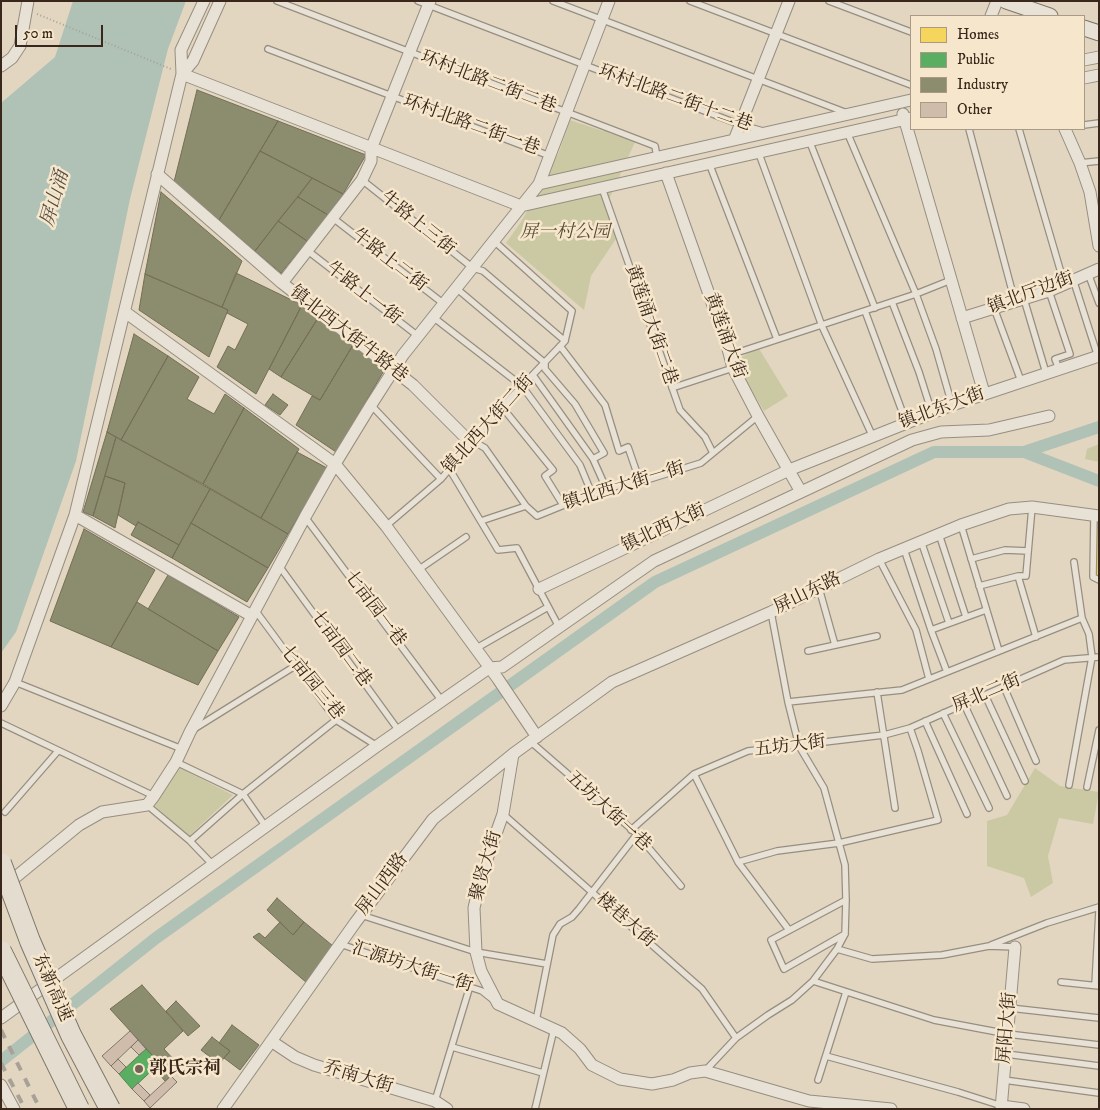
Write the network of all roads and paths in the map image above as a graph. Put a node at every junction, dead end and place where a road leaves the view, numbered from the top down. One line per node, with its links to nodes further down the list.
1 (204, 1): 26 (street)
2 (220, 1): 26 (street)
3 (277, 1): 21 (lane, 环村北路二街二巷)
4 (553, 1): 15 (lane)
5 (609, 1): 15 (street)
6 (690, 1): 19 (lane)
7 (789, 1): 19 (street)
8 (828, 1): 17 (lane)
9 (997, 1): 13 (street)
10 (1006, 1): 14 (street)
11 (426, 3): 21 (street); 24 (lane, 环村北路二街十二巷)
12 (27, 5): 25 (street); 26 (path)
13 (991, 15)
14 (1047, 15)
15 (602, 20): 24 (street); 29 (lane)
16 (1085, 28): 18 (street)
17 (910, 32)
18 (1099, 33)
19 (776, 34): 29 (street); 30 (lane)
20 (268, 49): 31 (lane, 环村北路二街一巷)
21 (410, 53): 31 (street); 33 (lane, 环村北路二街二巷)
22 (1099, 57): 23 (street)
23 (1085, 60)
24 (585, 65): 33 (street); 37 (lane, 环村北路二街十二巷)
25 (1, 66)
26 (182, 74): 47 (street); 55 (street)
27 (1099, 75): 28 (street)
28 (1085, 78)
29 (759, 79): 34 (lane); 37 (street)
30 (910, 85)
31 (392, 97): 47 (street); 49 (lane, 环村北路二街一巷)
32 (905, 101): 34 (street); 35 (street)
33 (567, 112): 49 (street); 50 (lane, 环村北路二街二巷)
34 (849, 114): 43 (street)
35 (908, 119): 44 (street)
36 (1099, 123): 38 (lane)
37 (741, 125): 43 (lane, 环村北路二街十二巷); 45 (street)
38 (1085, 125)
39 (911, 130): 68 (street)
40 (969, 130): 74 (lane)
41 (1020, 130): 69 (lane)
42 (1065, 130): 53 (street)
43 (766, 132): 45 (street)
44 (847, 132): 46 (street); 73 (lane)
45 (736, 138): 50 (street)
46 (809, 140): 48 (street); 78 (lane)
47 (371, 149): 56 (street); 60 (street)
48 (758, 152): 52 (street); 84 (lane)
49 (550, 156): 57 (street)
50 (657, 156): 57 (street)
51 (1099, 160): 53 (lane)
52 (709, 163): 54 (street); 86 (lane)
53 (1080, 163): 59 (street)
54 (666, 172): 58 (street); 89 (street, 黄莲涌大街)
55 (157, 174): 70 (street, 镇北西大街牛路巷); 81 (street)
56 (362, 180): 61 (street); 66 (lane, 牛路上三街)
57 (539, 184): 60 (street)
58 (602, 188): 60 (street); 99 (lane, 黄莲涌大街二巷)
59 (1094, 192): 62 (street)
60 (522, 206): 63 (street)
61 (333, 218): 65 (street); 77 (lane, 牛路上二街)
62 (1097, 225): 64 (street)
63 (494, 241): 66 (street); 87 (lane)
64 (1099, 246)
65 (308, 251): 70 (street); 85 (lane, 牛路上一街)
66 (473, 268): 71 (street); 87 (lane, 牛路上三街)
67 (1093, 271): 69 (street, 镇北厅边街); 76 (lane)
68 (951, 280): 73 (lane); 83 (street)
69 (1068, 281): 72 (street, 镇北厅边街); 90 (lane)
70 (282, 284): 94 (street, 镇北西大街牛路巷)
71 (456, 288): 77 (street); 91 (lane)
72 (1049, 291): 74 (street, 镇北厅边街); 93 (lane)
73 (916, 294): 75 (lane); 102 (lane)
74 (1020, 301): 79 (street, 镇北厅边街); 95 (lane)
75 (892, 302): 78 (lane); 104 (lane)
76 (1099, 303)
77 (444, 304): 82 (street)
78 (875, 308): 80 (lane)
79 (994, 308): 83 (street, 镇北厅边街); 97 (lane)
80 (864, 311): 84 (lane); 107 (lane)
81 (125, 312): 112 (street); 123 (street)
82 (433, 317): 85 (street); 98 (lane)
83 (962, 318): 100 (street)
84 (822, 326): 86 (lane); 108 (lane)
85 (418, 336): 94 (street)
86 (777, 339): 89 (lane)
87 (565, 341): 88 (lane, 镇北西大街二街)
88 (560, 346): 91 (lane, 镇北西大街二街); 116 (lane)
89 (730, 355): 92 (street, 黄莲涌大街)
90 (1099, 356): 93 (street, 镇北东大街)
91 (545, 363): 96 (lane, 镇北西大街二街); 111 (lane)
92 (733, 368): 99 (lane); 105 (street, 黄莲涌大街)
93 (1059, 369): 95 (street, 镇北东大街)
94 (393, 370): 101 (street); 109 (street, 镇北西大街牛路巷)
95 (1046, 373): 97 (street, 镇北东大街)
96 (533, 375): 98 (lane, 镇北西大街二街); 111 (lane)
97 (1021, 382): 100 (street, 镇北东大街)
98 (522, 386): 103 (lane, 镇北西大街二街); 119 (lane)
99 (672, 388): 110 (lane, 黄莲涌大街二巷)
100 (984, 393): 102 (street, 镇北东大街)
101 (371, 405): 112 (street); 115 (lane)
102 (952, 405): 104 (street, 镇北东大街)
103 (502, 407): 109 (lane, 镇北西大街二街); 120 (lane)
104 (932, 412): 107 (street, 镇北东大街)
105 (758, 416): 110 (lane, 镇北西大街一街); 114 (street, 黄莲涌大街)
106 (1049, 416): 118 (street)
107 (906, 422): 108 (street, 镇北东大街)
108 (872, 435): 114 (street, 镇北东大街)
109 (472, 444): 113 (lane, 镇北西大街二街); 121 (lane, 镇北西大街牛路巷)
110 (713, 453): 116 (lane, 镇北西大街一街)
111 (593, 459): 117 (lane)
112 (335, 464): 124 (street); 128 (street)
113 (450, 470): 115 (lane, 镇北西大街二街); 126 (lane)
114 (789, 470): 118 (street, 黄莲涌大街); 143 (street, 镇北西大街)
115 (441, 479): 128 (lane, 镇北西大街二街)
116 (640, 482): 117 (lane, 镇北西大街一街)
117 (606, 488): 119 (lane, 镇北西大街一街)
118 (801, 492): 151 (street)
119 (592, 494): 120 (lane, 镇北西大街一街)
120 (563, 505): 121 (lane, 镇北西大街一街)
121 (526, 506): 126 (lane)
122 (1032, 507): 125 (street, 屏山东路); 127 (street, 屏山东路); 133 (lane)
123 (75, 515): 147 (street); 164 (street)
124 (305, 516): 137 (street); 168 (lane, 七亩园一巷)
125 (1096, 516): 140 (lane)
126 (481, 521): 143 (lane)
127 (961, 525): 129 (street, 屏山东路); 135 (lane)
128 (386, 526): 138 (street)
129 (940, 534): 131 (street, 屏山东路); 148 (lane)
130 (466, 537): 138 (lane)
131 (921, 542): 132 (street, 屏山东路); 150 (lane)
132 (904, 549): 134 (street, 屏山东路); 152 (lane)
133 (1028, 551): 135 (lane); 139 (lane)
134 (879, 559): 142 (street, 屏山东路); 163 (lane)
135 (971, 559): 141 (lane)
136 (1074, 562): 149 (lane)
137 (280, 567): 147 (street); 178 (lane, 七亩园二巷)
138 (418, 571): 156 (street)
139 (1018, 576): 141 (lane); 154 (lane)
140 (1099, 580)
141 (979, 586): 145 (lane)
142 (819, 588): 146 (street, 屏山东路); 155 (lane)
143 (539, 589): 144 (lane)
144 (548, 607): 151 (lane); 156 (lane)
145 (986, 610): 148 (lane); 158 (lane)
146 (771, 612): 169 (lane); 181 (street, 屏山东路)
147 (253, 613): 160 (lane, 七亩园三巷); 179 (street)
148 (966, 617): 150 (lane)
149 (1082, 618): 154 (lane); 159 (lane)
150 (949, 623): 152 (lane)
151 (559, 627): 161 (street)
152 (931, 630): 162 (lane)
153 (877, 636): 155 (lane)
154 (1036, 636): 158 (lane)
155 (835, 645): 157 (lane)
156 (475, 649): 161 (street)
157 (808, 651)
158 (998, 651): 162 (lane)
159 (1095, 657): 165 (lane, 屏北二街); 191 (lane)
160 (295, 666): 173 (lane, 七亩园三巷); 179 (lane)
161 (489, 668): 168 (street); 181 (street)
162 (947, 672): 163 (lane)
163 (929, 679): 166 (lane)
164 (15, 682): 171 (street); 184 (lane)
165 (1004, 687): 167 (lane, 屏北二街); 187 (lane)
166 (877, 692): 169 (lane); 180 (lane)
167 (986, 695): 170 (lane, 屏北二街); 190 (lane)
168 (442, 701): 178 (street)
169 (788, 702): 183 (lane)
170 (964, 704): 172 (lane, 屏北二街); 194 (lane)
171 (1, 706)
172 (943, 713): 174 (lane, 屏北二街); 197 (lane)
173 (336, 720): 182 (lane, 七亩园三巷); 193 (lane)
174 (925, 721): 176 (lane, 屏北二街); 200 (lane)
175 (1, 723): 185 (lane)
176 (910, 728): 180 (lane, 屏北二街); 205 (lane)
177 (1099, 730): 192 (lane)
178 (400, 731): 182 (street)
179 (190, 732): 184 (street)
180 (884, 735): 183 (lane, 五坊大街); 196 (lane)
181 (534, 739): 186 (street, 屏山西路); 202 (lane, 五坊大街一巷)
182 (377, 746): 201 (street)
183 (799, 746): 189 (lane, 五坊大街); 205 (lane)
184 (182, 749): 188 (street)
185 (58, 751): 195 (lane); 198 (lane)
186 (513, 754): 199 (street, 聚贤大街); 214 (street, 屏山西路)
187 (1036, 761)
188 (176, 762): 193 (lane); 195 (street)
189 (694, 774): 202 (lane, 五坊大街); 206 (lane)
190 (1025, 781)
191 (1069, 785)
192 (1087, 787)
193 (243, 794): 201 (lane); 204 (lane)
194 (1007, 796)
195 (151, 801): 204 (lane); 210 (street)
196 (895, 808)
197 (988, 808)
198 (5, 812)
199 (503, 814): 211 (lane, 楼巷大街); 222 (street, 聚贤大街)
200 (967, 814)
201 (266, 827): 208 (street)
202 (631, 830): 203 (lane, 五坊大街一巷)
203 (636, 834): 209 (lane, 五坊大街一巷); 211 (lane)
204 (190, 841): 208 (lane)
205 (839, 844): 206 (lane); 212 (lane)
206 (738, 862): 215 (lane)
207 (1, 863): 254 (highway, 东新高速, bridge)
208 (213, 864): 231 (street)
209 (682, 886)
210 (1, 889)
211 (592, 892): 223 (lane); 236 (lane, 楼巷大街)
212 (846, 900): 215 (lane); 216 (lane)
213 (1099, 909): 218 (lane); 227 (lane)
214 (361, 915): 217 (street, 屏山西路); 222 (lane)
215 (789, 930): 216 (lane)
216 (845, 934): 220 (lane)
217 (340, 944): 226 (lane, 汇源坊大街一街); 237 (street, 屏山西路)
218 (989, 946): 219 (lane); 220 (lane)
219 (1015, 948): 230 (street, 屏阳大街)
220 (837, 949): 224 (lane)
221 (1, 951): 253 (highway, 东新高速, bridge)
222 (476, 952): 223 (lane); 229 (street, 聚贤大街)
223 (547, 964): 233 (lane)
224 (813, 981): 228 (lane); 236 (lane)
225 (1061, 982): 227 (lane)
226 (470, 986): 229 (lane, 汇源坊大街一街); 239 (lane)
227 (1097, 986)
228 (846, 992): 235 (lane); 241 (lane)
229 (498, 1004): 233 (street, 汇源坊大街一街)
230 (1010, 1008): 232 (lane); 235 (street, 屏阳大街)
231 (1, 1018)
232 (1099, 1018)
233 (536, 1021): 234 (street, 汇源坊大街一街)
234 (554, 1029): 243 (street, 汇源坊大街一街); 244 (lane)
235 (1008, 1034): 238 (lane); 240 (street, 屏阳大街)
236 (736, 1038): 243 (lane)
237 (271, 1041): 249 (street, 乔南大街); 255 (street, 屏山西路)
238 (1099, 1045)
239 (452, 1047): 244 (lane); 249 (lane)
240 (1006, 1054): 242 (lane); 246 (street, 屏阳大街)
241 (826, 1056): 245 (lane); 251 (lane)
242 (1099, 1066)
243 (705, 1071): 250 (street, 汇源坊大街一街)
244 (543, 1073): 257 (lane)
245 (818, 1080)
246 (1004, 1080): 248 (lane); 251 (street, 屏阳大街)
247 (2, 1089): 252 (street)
248 (1099, 1093)
249 (435, 1101): 256 (street, 乔南大街)
250 (808, 1105): 258 (street, 汇源坊大街一街)
251 (1001, 1107): 259 (street)
252 (14, 1109)
253 (79, 1109)
254 (110, 1109)
255 (223, 1109)
256 (447, 1109)
257 (535, 1109)
258 (892, 1109)
259 (1024, 1109)

